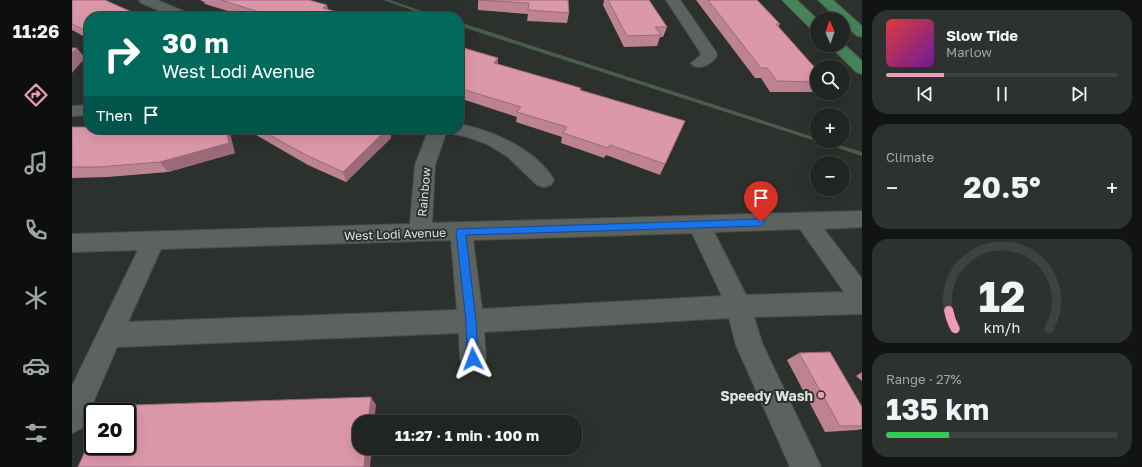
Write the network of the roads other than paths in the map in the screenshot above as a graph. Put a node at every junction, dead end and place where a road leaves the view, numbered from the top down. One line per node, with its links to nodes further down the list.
1 (146, 0): 5 (street)
2 (673, 0): 9 (street)
3 (789, 0): 6 (main road)
4 (825, 0): 7 (main road)
5 (174, 12)
6 (810, 20)
7 (862, 33)
8 (844, 52): 10 (main road)
9 (699, 63)
10 (862, 69)
11 (84, 110): 12 (street)
12 (72, 111)
13 (464, 130): 15 (street)
14 (436, 134): 20 (street, Rainbow)
15 (544, 180)
16 (862, 219): 17 (street, West Lodi Avenue)
17 (806, 221): 18 (street, West Lodi Avenue); 23 (street)
18 (699, 224): 19 (street, West Lodi Avenue); 25 (street)
19 (461, 232): 20 (street, West Lodi Avenue); 26 (street)
20 (420, 233): 21 (street, West Lodi Avenue)
21 (154, 241): 22 (street, West Lodi Avenue); 27 (street)
22 (72, 243)
23 (862, 298)
24 (862, 303): 25 (street)
25 (739, 306): 26 (street); 30 (street)
26 (471, 321): 27 (street); 28 (street)
27 (109, 335): 29 (street)
28 (473, 359)
29 (72, 418)
30 (806, 467)

